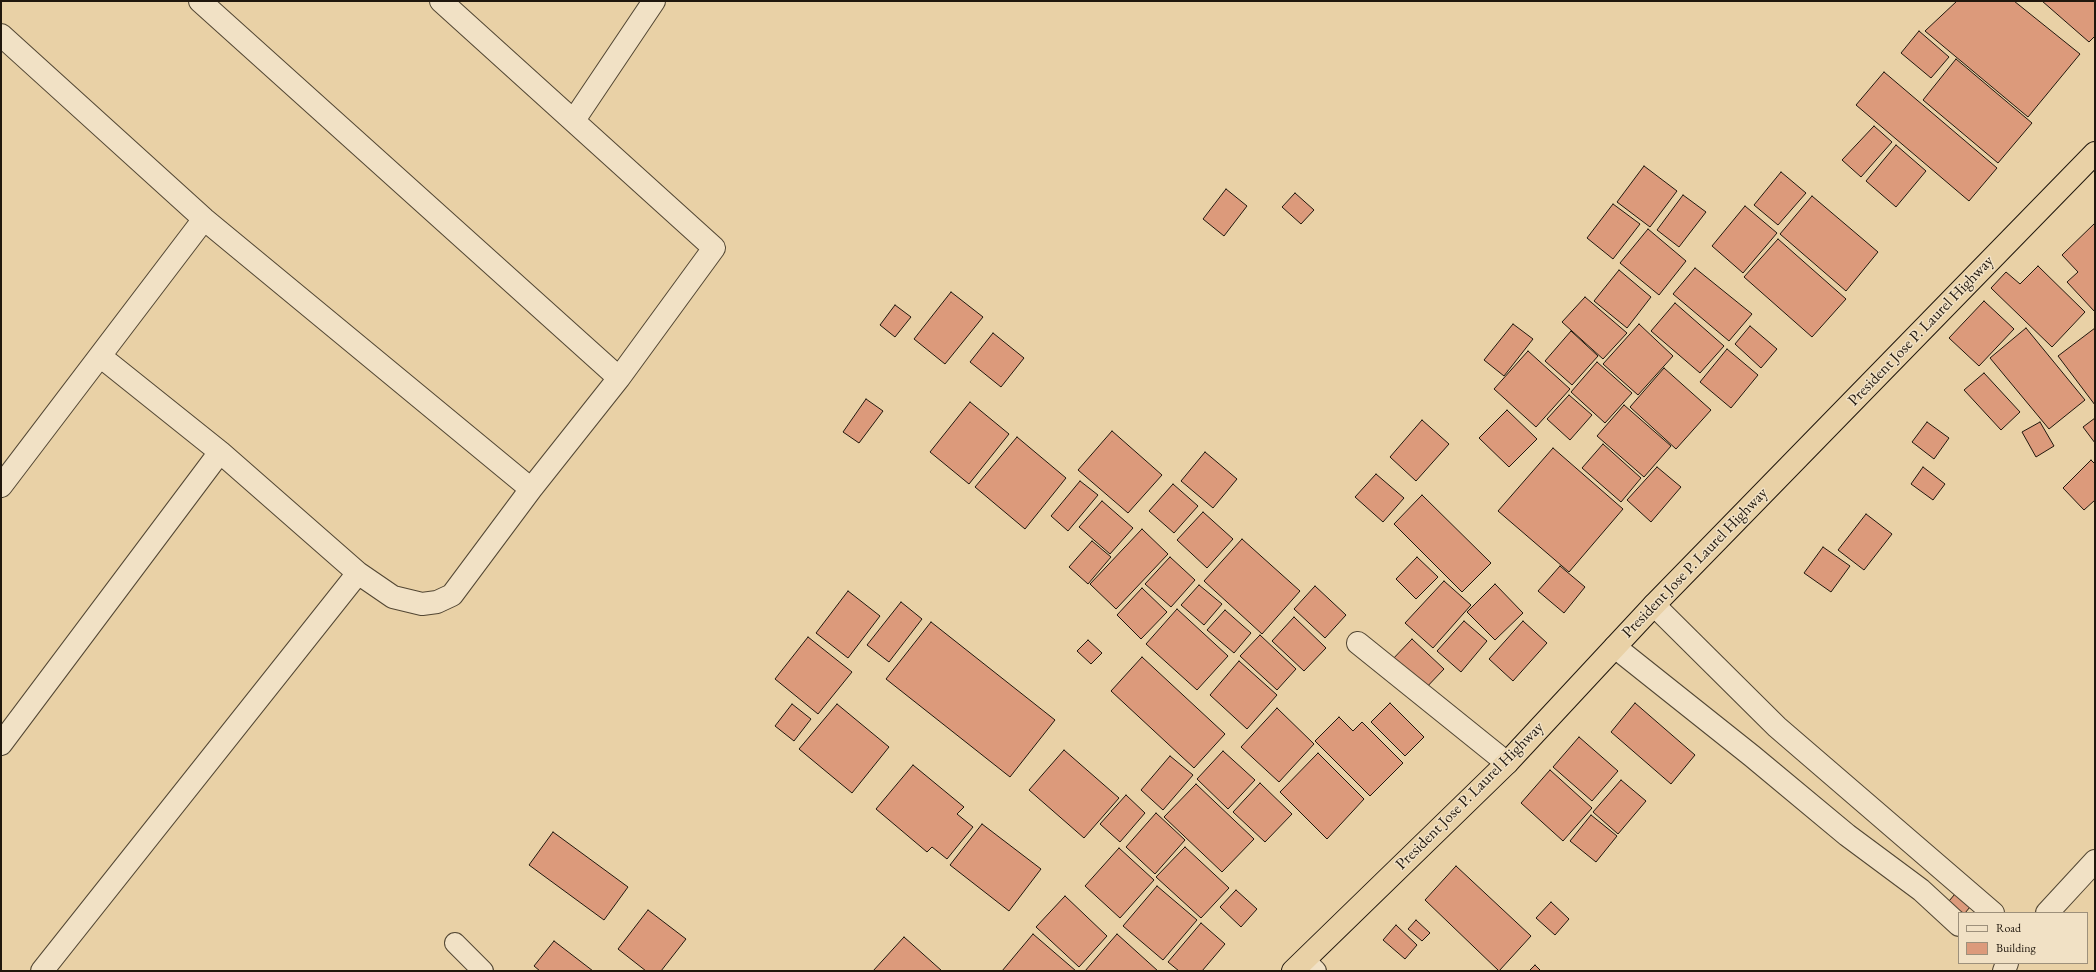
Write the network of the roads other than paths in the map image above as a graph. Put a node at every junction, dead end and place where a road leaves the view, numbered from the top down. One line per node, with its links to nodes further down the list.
1 (200, 1): 9 (street)
2 (441, 1): 5 (street)
3 (654, 1): 5 (street)
4 (1, 35): 7 (street)
5 (574, 120): 9 (street)
6 (2095, 153): 14 (highway, President Jose P. Laurel Highway)
7 (204, 219): 8 (street); 12 (street)
8 (100, 356): 10 (street); 11 (street)
9 (619, 378): 12 (street)
10 (220, 452): 13 (street); 17 (street)
11 (1, 486)
12 (531, 489): 13 (street)
13 (358, 573): 27 (street)
14 (1654, 605): 16 (highway, President Jose P. Laurel Highway); 19 (street)
15 (1358, 643): 18 (street)
16 (1615, 647): 18 (highway, President Jose P. Laurel Highway); 20 (street)
17 (1, 744)
18 (1507, 763): 26 (highway, President Jose P. Laurel Highway)
19 (1905, 836): 20 (street); 22 (street)
20 (1882, 861): 24 (street)
21 (2095, 861): 23 (street)
22 (1992, 912)
23 (2048, 912)
24 (1958, 924)
25 (456, 943): 28 (lane)
26 (1304, 967)
27 (42, 971)
28 (483, 971)

